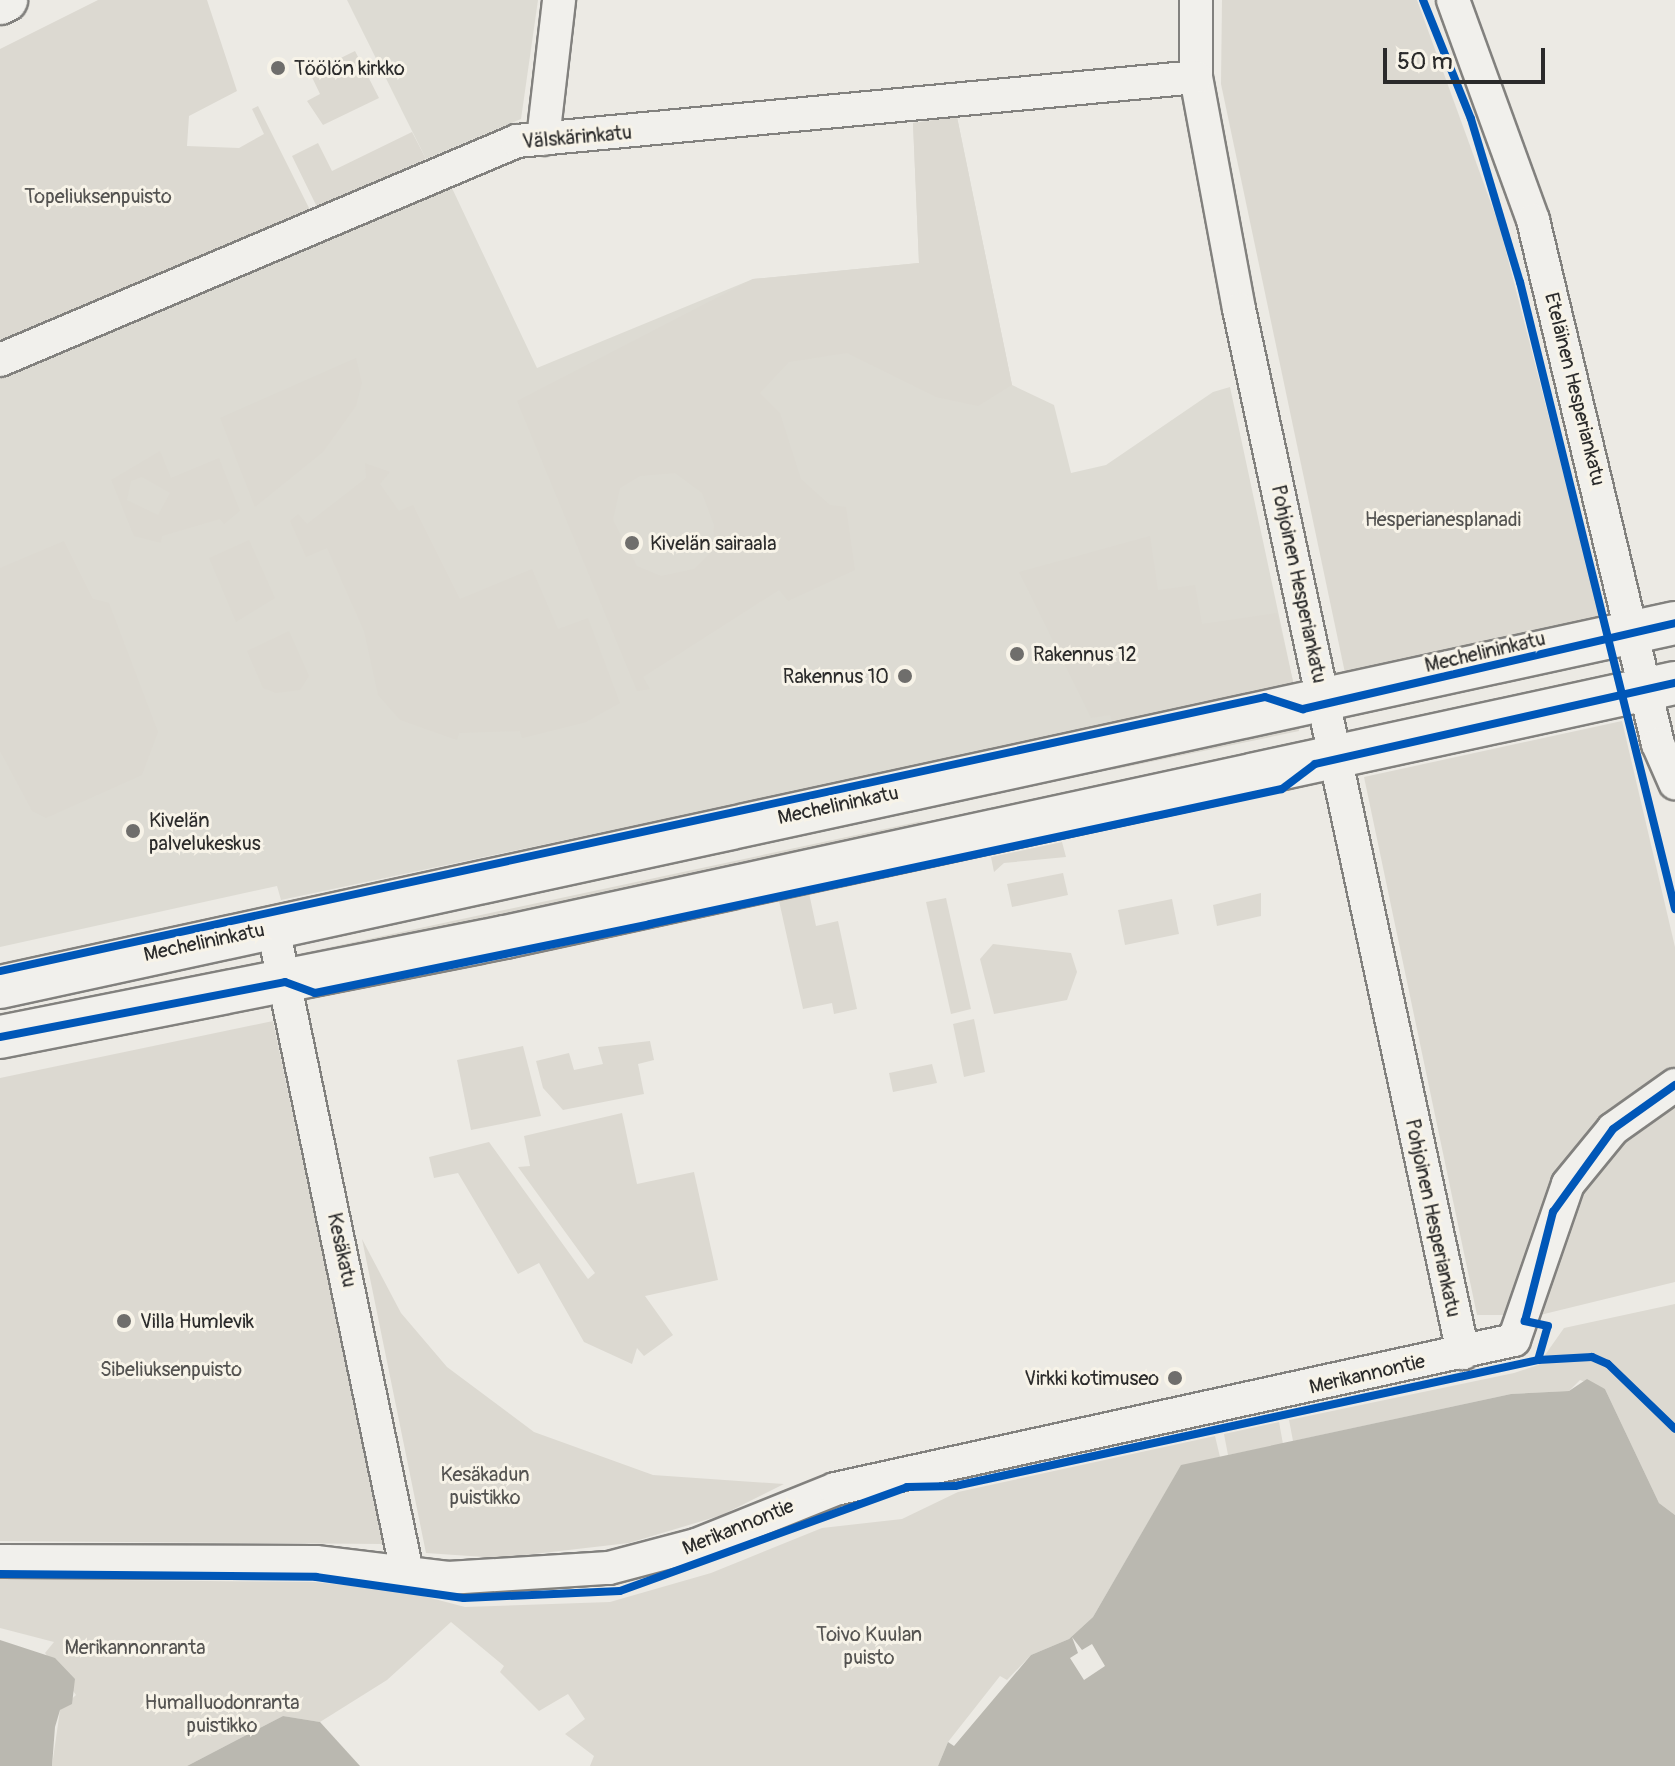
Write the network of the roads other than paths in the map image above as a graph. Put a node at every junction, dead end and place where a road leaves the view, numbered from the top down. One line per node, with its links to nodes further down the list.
1 (6, 0): 5 (main road)
2 (559, 0): 7 (street)
3 (1196, 0): 6 (street, Pohjoinen Hesperiankatu)
4 (1453, 0): 10 (street, Eteläinen Hesperiankatu)
5 (0, 3)
6 (1196, 77): 7 (street, Välskärinkatu); 12 (street, Pohjoinen Hesperiankatu)
7 (543, 139): 8 (street, Välskärinkatu)
8 (0, 360)
9 (1675, 623): 10 (main road, Mechelininkatu)
10 (1631, 634): 11 (street, Eteläinen Hesperiankatu); 12 (main road, Mechelininkatu)
11 (1660, 687): 13 (main road); 14 (street, Eteläinen Hesperiankatu)
12 (1325, 704): 13 (street, Pohjoinen Hesperiankatu); 15 (main road, Mechelininkatu)
13 (1336, 759): 16 (main road); 20 (street, Pohjoinen Hesperiankatu)
14 (1675, 783)
15 (273, 928): 16 (street, Kesäkatu); 17 (main road, Mechelininkatu)
16 (285, 982): 18 (main road); 22 (street, Kesäkatu)
17 (0, 987)
18 (0, 1037)
19 (1675, 1085): 20 (street, Merikannontie)
20 (1463, 1353): 22 (street, Merikannontie)
21 (0, 1561): 22 (street, Merikannontie)
22 (407, 1572)

